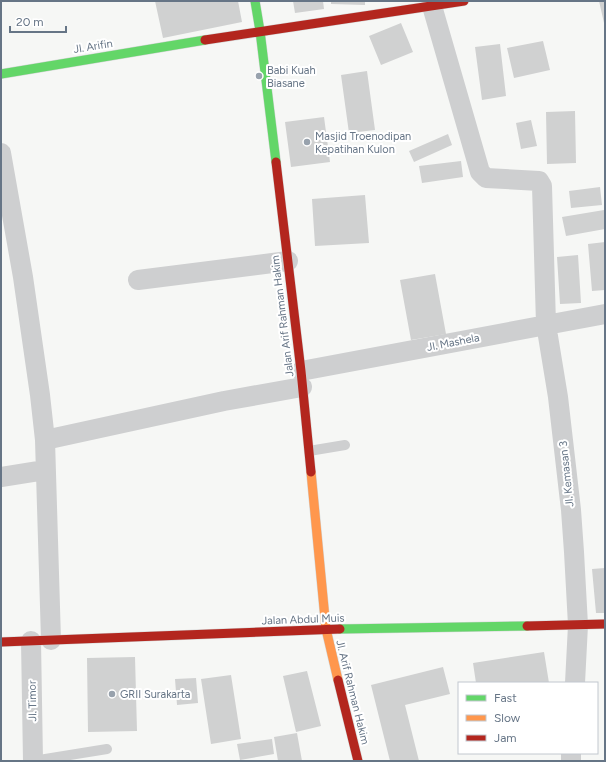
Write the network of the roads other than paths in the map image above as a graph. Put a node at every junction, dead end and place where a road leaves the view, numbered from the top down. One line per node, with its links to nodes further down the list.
1 (255, 1): 4 (main road, Jalan Arif Rahman Hakim)
2 (464, 1): 3 (main road, Jl. Arifin)
3 (432, 6): 4 (main road, Jl. Arifin); 10 (street, Jl. Kemasan 3)
4 (260, 31): 5 (main road, Jl. Arifin); 7 (main road, Jalan Arif Rahman Hakim)
5 (1, 74)
6 (1, 153): 12 (street, Jl. Timor)
7 (288, 261): 8 (street); 11 (main road, Jalan Arif Rahman Hakim)
8 (138, 280)
9 (605, 314): 10 (street, Jl. Mashela)
10 (546, 324): 11 (street, Jl. Mashela); 18 (street, Jl. Kemasan 3)
11 (302, 379): 12 (street, Jl. Mashela); 14 (main road, Jalan Arif Rahman Hakim)
12 (45, 440): 15 (street, Jl. Timor)
13 (345, 445): 14 (lane)
14 (309, 451): 19 (main road, Jalan Arif Rahman Hakim)
15 (45, 470): 16 (street); 20 (street, Jl. Timor)
16 (1, 477)
17 (605, 624): 18 (main road, Jalan Abdul Muis)
18 (578, 625): 19 (main road, Jalan Abdul Muis); 22 (street, Jl. Kemasan 3)
19 (326, 629): 20 (main road, Jalan Abdul Muis); 25 (main road, Jl. Arif Rahman Hakim)
20 (41, 640): 21 (main road, Jalan Abdul Muis); 24 (street, Jl. Timor)
21 (1, 642)
22 (575, 682)
23 (107, 749): 24 (lane)
24 (33, 761)
25 (358, 761)

